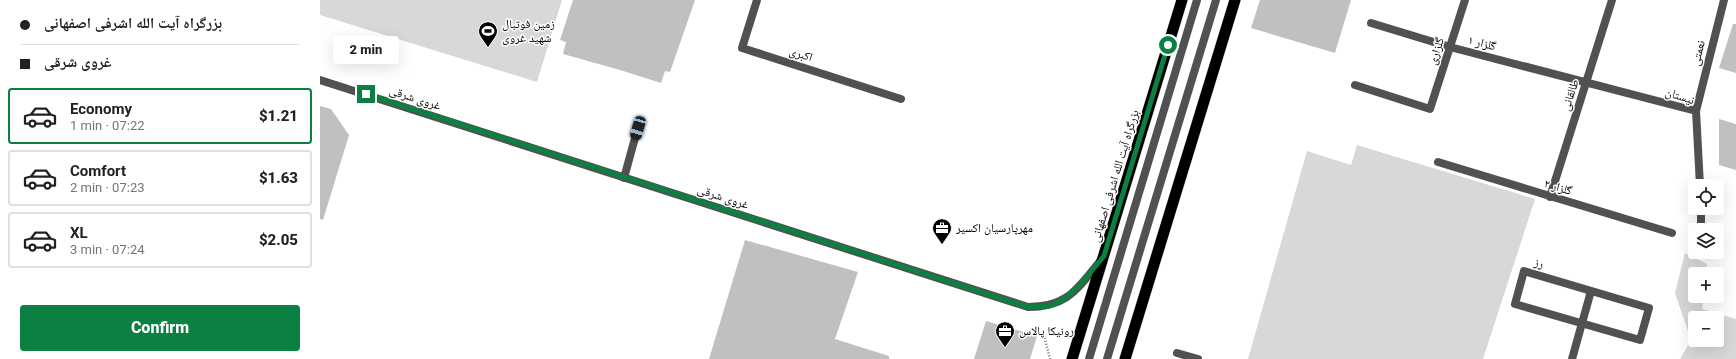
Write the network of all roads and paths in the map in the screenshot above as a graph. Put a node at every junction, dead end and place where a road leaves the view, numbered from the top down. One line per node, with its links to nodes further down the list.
1 (757, 0): 14 (street, اکبری)
2 (1182, 0): 22 (highway, بزرگراه آیت الله اشرفی اصفهانی)
3 (1197, 0): 29 (street)
4 (1216, 0): 30 (street)
5 (1234, 0): 31 (highway)
6 (1465, 0): 10 (street, گلزاری)
7 (1612, 0): 12 (street, طالقانی)
8 (1724, 0): 15 (street, نعمتی)
9 (1371, 23): 10 (street, گلزار ۱)
10 (1450, 47): 12 (street, گلزار ۱); 13 (street, گلزاری)
11 (320, 80): 18 (street, غروی شرقی)
12 (1587, 82): 15 (street, نیستان); 20 (street, طالقانی)
13 (1355, 85)
14 (901, 99)
15 (1696, 111): 19 (street, نیستان)
16 (638, 128): 18 (street)
17 (1438, 162): 20 (street, گلزار ۲)
18 (624, 178): 22 (street, غروی شرقی)
19 (1700, 179)
20 (1550, 197): 21 (street, گلزار ۲)
21 (1672, 233)
22 (1104, 256): 28 (highway, بزرگراه آیت الله اشرفی اصفهانی)
23 (1591, 291): 24 (street); 24 (street, رز); 24 (street, رز)
24 (1582, 323): 33 (street)
25 (1044, 335): 27 (path)
26 (1177, 353): 32 (street)
27 (1050, 359)
28 (1072, 359)
29 (1089, 359)
30 (1107, 359)
31 (1125, 359)
32 (1198, 359)
33 (1572, 359)

